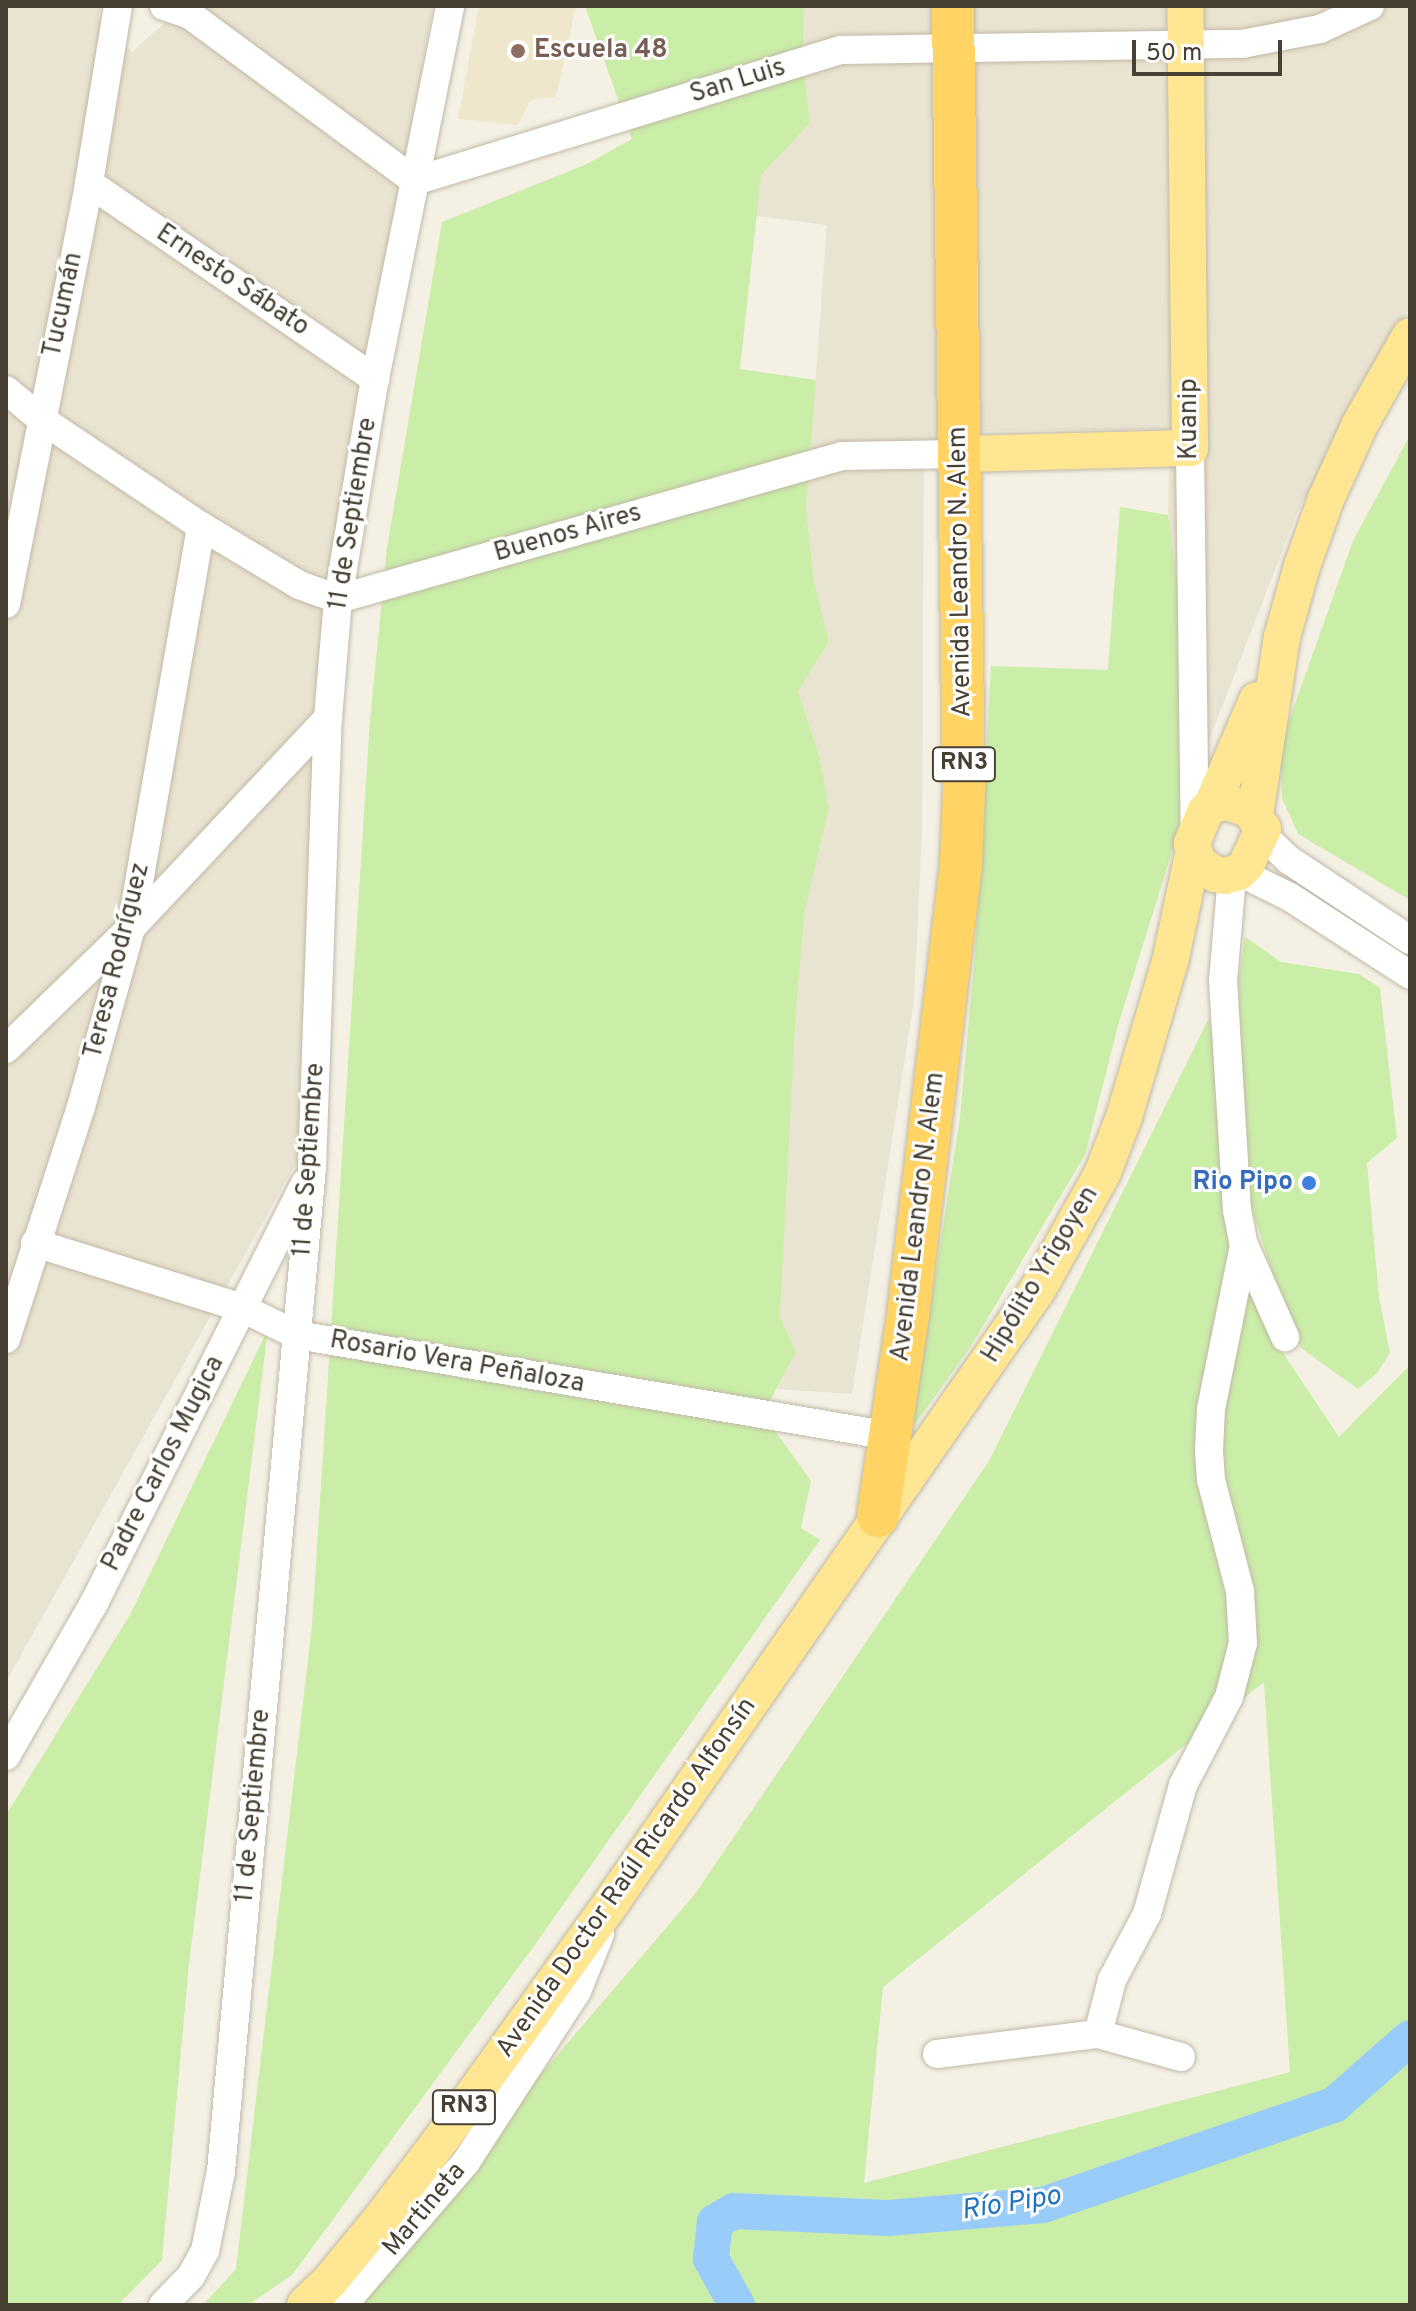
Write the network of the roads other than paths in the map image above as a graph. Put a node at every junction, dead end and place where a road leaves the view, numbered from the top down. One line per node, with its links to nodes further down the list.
1 (118, 6): 10 (street, Tucumán)
2 (164, 6): 9 (street)
3 (450, 6): 9 (street, 11 de Septiembre)
4 (953, 6): 8 (highway, Avenida Leandro N. Alem / RN3)
5 (1185, 6): 7 (main road, Kuanip)
6 (1370, 6): 7 (street, San Luis)
7 (1186, 45): 8 (street, San Luis); 15 (main road, Kuanip)
8 (953, 48): 9 (street, San Luis); 16 (highway, Avenida Leandro N. Alem / RN3)
9 (415, 181): 12 (street, 11 de Septiembre)
10 (89, 183): 12 (street, Ernesto Sábato); 14 (street, Tucumán)
11 (1410, 336): 20 (main road, Hipólito Yrigoyen)
12 (375, 379): 18 (street, 11 de Septiembre)
13 (6, 390): 14 (street)
14 (41, 419): 17 (street); 19 (street, Tucumán)
15 (1190, 448): 16 (main road, Buenos Aires); 23 (street, Kuanip)
16 (960, 454): 18 (street, Buenos Aires); 37 (highway, Avenida Leandro N. Alem / RN3)
17 (201, 526): 18 (street); 25 (street, Teresa Rodríguez)
18 (338, 599): 21 (street, 11 de Septiembre)
19 (6, 604)
20 (1282, 637): 22 (main road, Hipólito Yrigoyen); 23 (main road, Hipólito Yrigoyen)
21 (328, 718): 25 (street); 30 (street, 11 de Septiembre)
22 (1259, 822): 23 (main road); 24 (main road); 26 (street)
23 (1200, 830): 24 (main road); 27 (main road, Hipólito Yrigoyen)
24 (1232, 875): 27 (main road, Hipólito Yrigoyen); 28 (street); 32 (street)
25 (131, 928): 29 (street); 31 (street, Teresa Rodríguez)
26 (1410, 940)
27 (1170, 962): 38 (main road, Hipólito Yrigoyen)
28 (1410, 975)
29 (6, 1049)
30 (312, 1168): 33 (street, Padre Carlos Mugica); 34 (street, 11 de Septiembre)
31 (35, 1243): 33 (street, Rosario Vera Peñaloza); 36 (street, Teresa Rodríguez)
32 (1244, 1245): 35 (street); 41 (street)
33 (242, 1308): 34 (street, Rosario Vera Peñaloza); 39 (street, Padre Carlos Mugica)
34 (297, 1335): 37 (street, Rosario Vera Peñaloza); 44 (street, 11 de Septiembre)
35 (1285, 1337)
36 (6, 1339)
37 (891, 1436): 38 (highway, Avenida Leandro N. Alem / RN3)
38 (878, 1516): 40 (main road, Avenida Doctor Raúl Ricardo Alfonsín / RN3)
39 (6, 1756)
40 (613, 1900): 45 (main road, Avenida Doctor Raúl Ricardo Alfonsín / RN3); 46 (street, Martineta)
41 (1098, 2034): 42 (street); 43 (street)
42 (937, 2054)
43 (1181, 2057)
44 (163, 2305)
45 (305, 2305)
46 (343, 2305)

